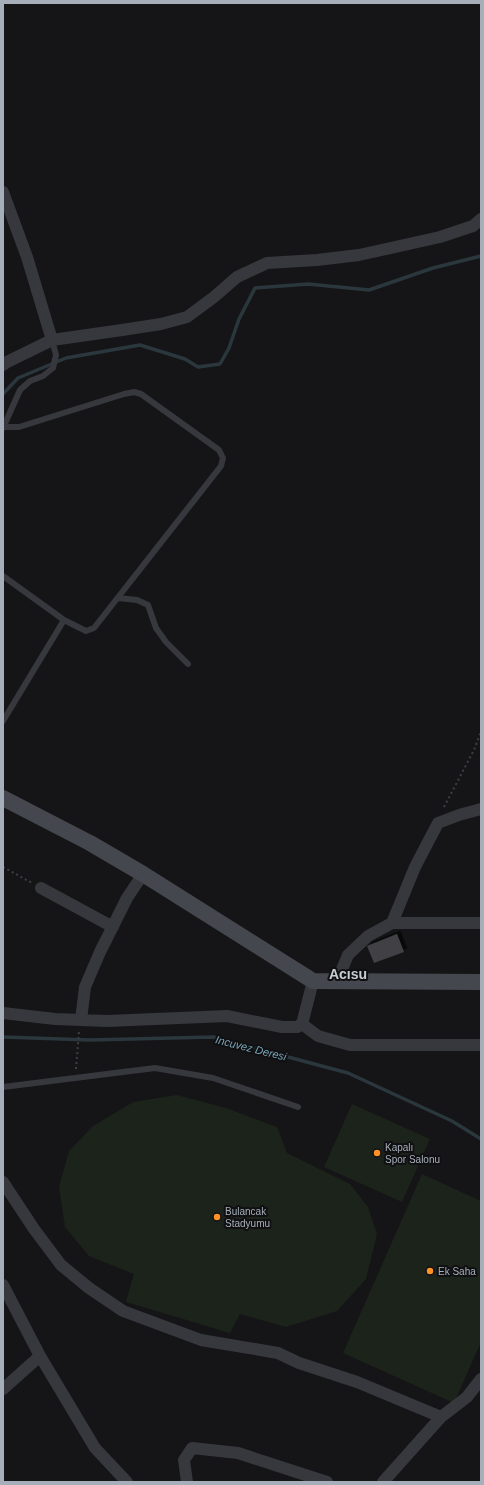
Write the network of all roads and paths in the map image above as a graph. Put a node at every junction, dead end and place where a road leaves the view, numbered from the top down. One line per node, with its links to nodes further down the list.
1 (3, 192): 3 (street)
2 (481, 219): 3 (street)
3 (52, 340): 4 (street); 5 (lane)
4 (3, 365)
5 (4, 428): 7 (lane)
6 (3, 576): 8 (lane)
7 (118, 598): 8 (lane); 9 (lane)
8 (64, 620): 10 (lane)
9 (188, 664)
10 (3, 720)
11 (481, 732): 14 (path)
12 (3, 798): 16 (street)
13 (481, 809): 14 (street)
14 (438, 824): 18 (street)
15 (3, 867): 17 (path)
16 (143, 874): 20 (street); 21 (street)
17 (41, 888): 20 (street)
18 (392, 923): 19 (street); 22 (street)
19 (481, 923)
20 (113, 927): 25 (street)
21 (313, 981): 22 (street); 26 (street)
22 (336, 981): 23 (street)
23 (481, 982)
24 (3, 1013): 25 (street)
25 (80, 1024): 26 (street); 28 (path)
26 (302, 1024): 27 (street)
27 (481, 1045)
28 (76, 1064)
29 (3, 1087): 30 (lane)
30 (298, 1107)
31 (3, 1182): 36 (street)
32 (3, 1285): 33 (street)
33 (40, 1356): 35 (street); 37 (street)
34 (481, 1379): 36 (street)
35 (3, 1389)
36 (441, 1417): 40 (street)
37 (127, 1482)
38 (187, 1482): 39 (street)
39 (327, 1482)
40 (383, 1482)

